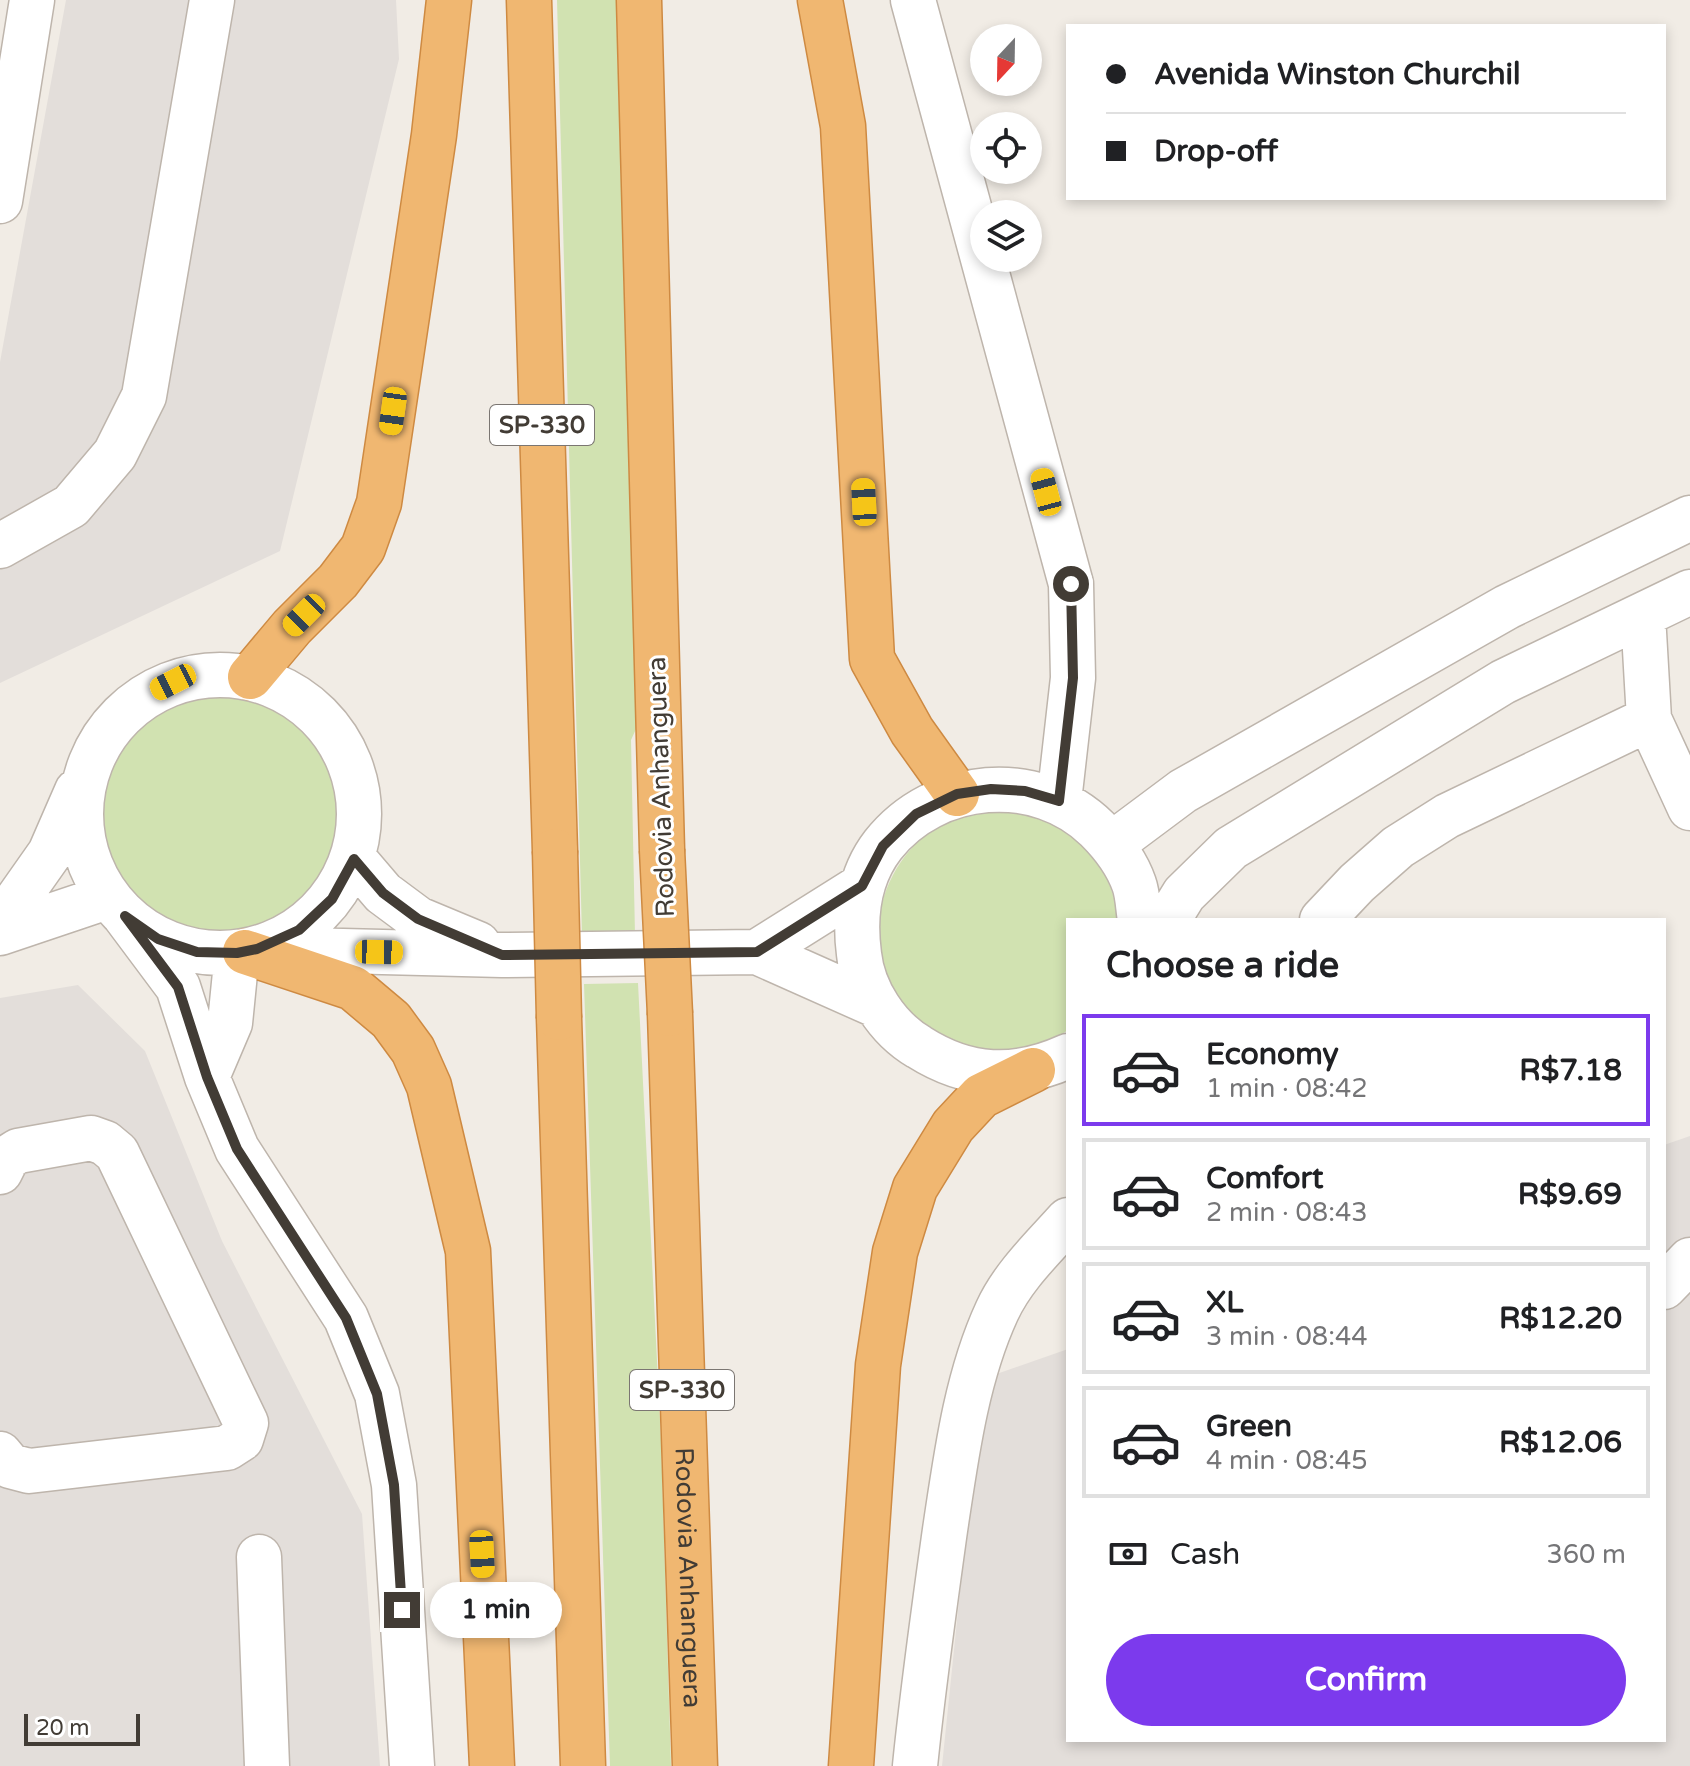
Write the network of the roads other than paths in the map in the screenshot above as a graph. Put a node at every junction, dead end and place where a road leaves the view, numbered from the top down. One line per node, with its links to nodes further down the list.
1 (32, 0): 8 (street)
2 (212, 0): 10 (street)
3 (449, 0): 13 (highway)
4 (529, 0): 43 (highway, SP-330, bridge)
5 (639, 0): 44 (highway, Rodovia Anhanguera / SP-330, bridge)
6 (820, 0): 16 (highway)
7 (913, 0): 17 (street)
8 (0, 201)
9 (1690, 518): 19 (street)
10 (0, 546)
11 (1690, 592): 12 (street)
12 (1643, 615): 14 (street); 24 (street)
13 (250, 677): 15 (street); 20 (street)
14 (1649, 719): 18 (street); 25 (street)
15 (90, 759): 22 (street); 26 (street)
16 (957, 794): 17 (street); 21 (street)
17 (1059, 801): 19 (street)
18 (1690, 808)
19 (1112, 844): 23 (street)
20 (354, 859): 28 (street); 30 (street)
21 (862, 886): 29 (street); 31 (street)
22 (116, 906): 27 (street); 28 (street); 33 (street)
23 (1140, 918)
24 (1169, 918)
25 (1324, 918)
26 (0, 924)
27 (0, 933)
28 (246, 951): 30 (street); 33 (street); 42 (highway)
29 (757, 952): 30 (street); 31 (street)
30 (502, 955)
31 (876, 1005): 32 (street)
32 (1050, 1063): 45 (highway)
33 (207, 1077): 41 (street)
34 (0, 1172): 38 (street)
35 (1066, 1222): 46 (street)
36 (1690, 1260): 37 (street)
37 (1666, 1285)
38 (0, 1454)
39 (259, 1557): 40 (street)
40 (267, 1766)
41 (412, 1766)
42 (492, 1766)
43 (583, 1766)
44 (695, 1766)
45 (851, 1766)
46 (915, 1766)

